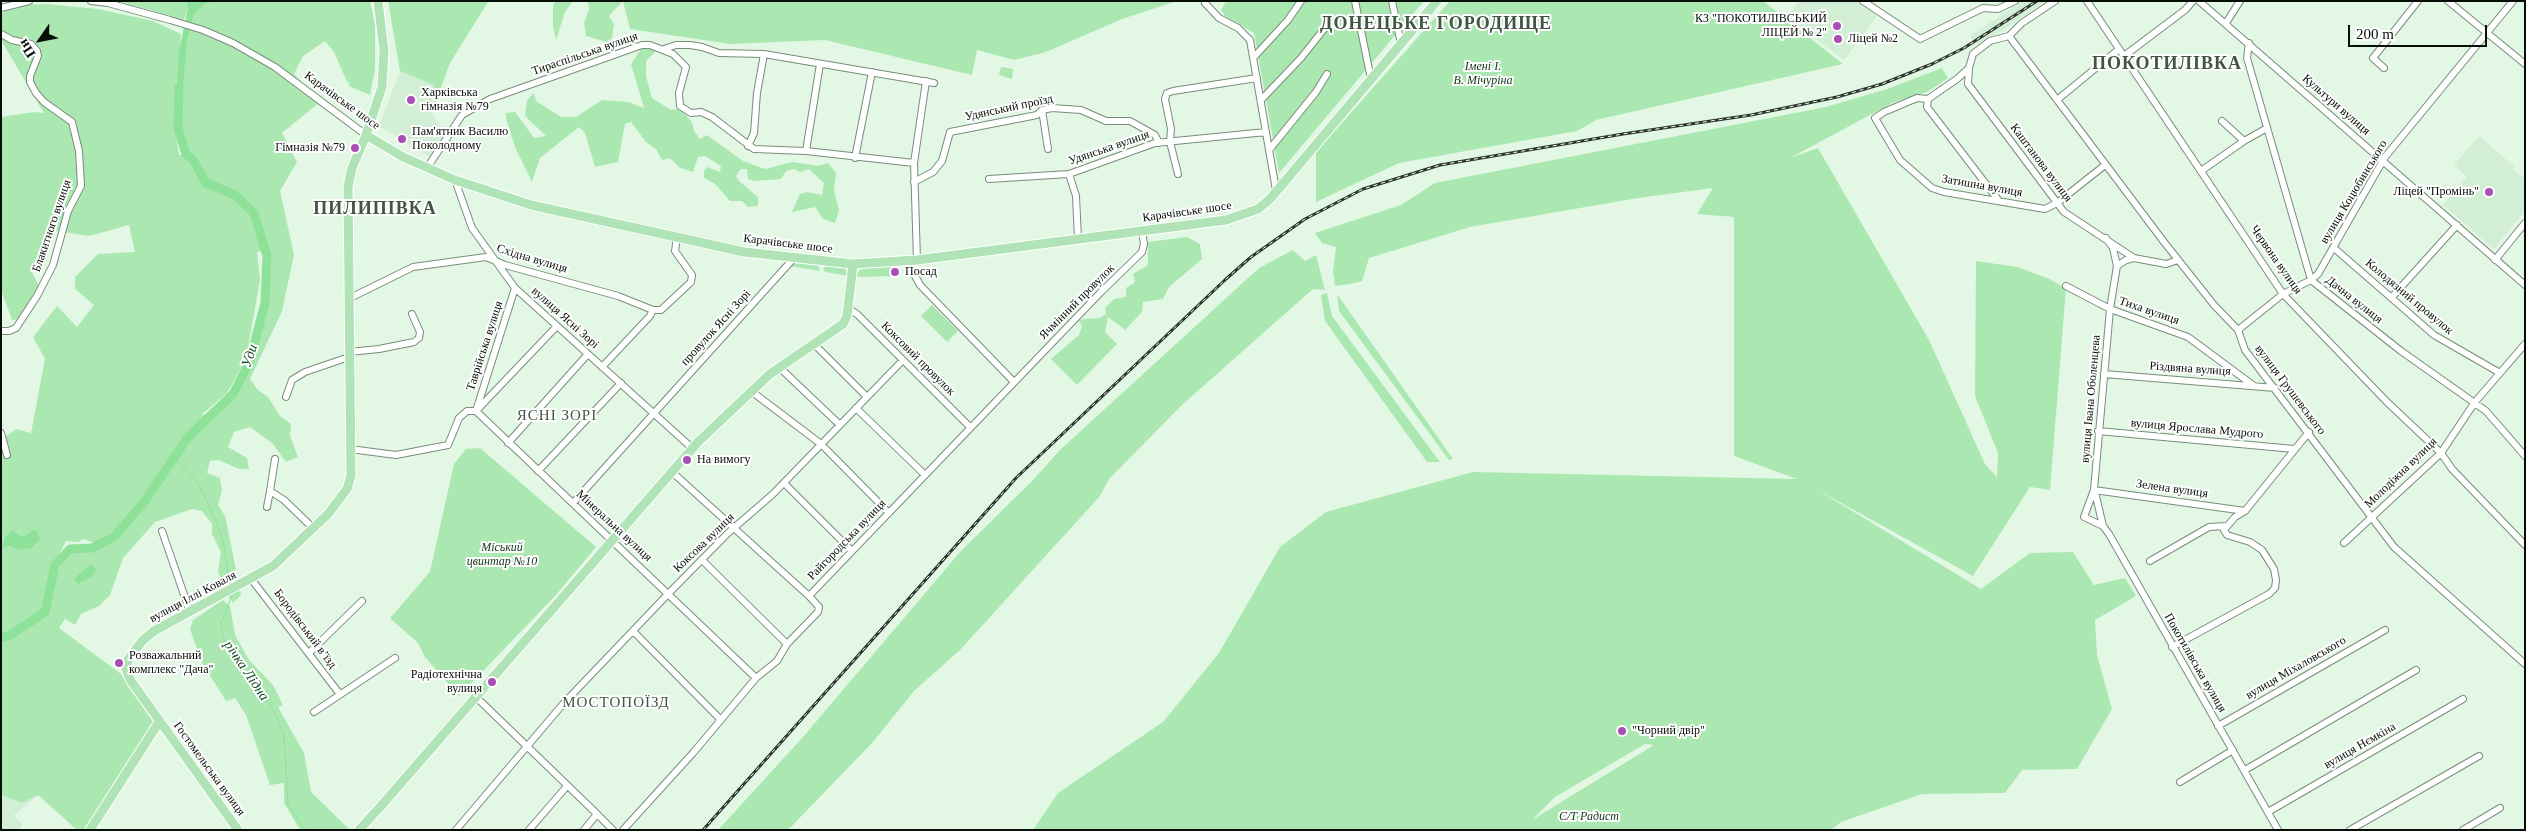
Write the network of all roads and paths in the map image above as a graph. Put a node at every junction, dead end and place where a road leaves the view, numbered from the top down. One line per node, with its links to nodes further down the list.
1 (29, 1): 22 (street)
2 (91, 1): 52 (street, Карачівське шосе)
3 (378, 1): 52 (main road, вулиця Іллі Коваля)
4 (1300, 1): 34 (street)
5 (1355, 1): 42 (street)
6 (1392, 1): 29 (street)
7 (1436, 1): 20 (main road, Карачівське шосе)
8 (1863, 1): 21 (street)
9 (1980, 1): 21 (street)
10 (2015, 1): 21 (street)
11 (2055, 1): 27 (street)
12 (2087, 1): 31 (street, Червона вулиця)
13 (2193, 1): 33 (street)
14 (2199, 1): 23 (street, Культури вулиця)
15 (2240, 1): 23 (street)
16 (2418, 1): 38 (street)
17 (2448, 1): 25 (street)
18 (2513, 1): 25 (street, вулиця Коцюбинського)
19 (1205, 3): 34 (street)
20 (1428, 6): 29 (main road, Карачівське шосе)
21 (1987, 7)
22 (1, 8)
23 (2226, 23): 28 (street, Культури вулиця)
24 (1328, 24): 46 (street)
25 (2487, 32): 36 (street); 61 (street, вулиця Коцюбинського)
26 (1, 34): 103 (street, Блакитного вулиця)
27 (2009, 36): 37 (street); 47 (street, вулиця Грушевського)
28 (2248, 43): 50 (street, Дачна вулиця); 61 (street, Культури вулиця)
29 (1401, 44): 42 (main road, Карачівське шосе)
30 (664, 49): 32 (street); 56 (street); 64 (street, Тираспільська вулиця)
31 (2119, 49): 33 (street, Червона вулиця); 47 (street)
32 (764, 54): 35 (street); 56 (street)
33 (2124, 56): 65 (street, Червона вулиця)
34 (1254, 57): 41 (street)
35 (820, 64): 39 (street); 59 (street)
36 (2525, 64)
37 (1969, 68): 45 (street); 73 (street, Каштанова вулиця)
38 (2384, 68)
39 (872, 72): 43 (street); 60 (street)
40 (1327, 74): 58 (street)
41 (1258, 78): 46 (street); 55 (street)
42 (1371, 79): 71 (main road, Карачівське шосе)
43 (926, 80): 44 (street); 62 (street)
44 (934, 83)
45 (1928, 99): 72 (street); 72 (street, Затишна вулиця)
46 (1261, 100): 51 (street)
47 (2057, 100): 63 (street, вулиця Грушевського)
48 (1042, 110): 54 (street, Удянський проїзд); 57 (street); 70 (street, Удянський проїзд)
49 (2222, 121): 53 (street)
50 (2267, 128): 53 (street); 90 (street, Дачна вулиця)
51 (1266, 132): 55 (street, Удянська вулиця); 58 (street)
52 (366, 135): 64 (main road, Карачівське шосе); 96 (main road, вулиця Іллі Коваля)
53 (2244, 141): 65 (street)
54 (1159, 142): 55 (street, Удянська вулиця); 66 (street, Удянська вулиця)
55 (1170, 142): 67 (street)
56 (748, 146): 59 (street)
57 (1048, 149)
58 (1269, 150): 71 (street)
59 (806, 151): 60 (street)
60 (855, 158): 62 (street)
61 (2383, 162): 75 (street, Культури вулиця); 80 (street, вулиця Коцюбинського)
62 (914, 163): 70 (street)
63 (2106, 165): 73 (street); 85 (street, вулиця Грушевського)
64 (427, 168): 69 (main road, Карачівське шосе)
65 (2201, 171): 94 (street, Червона вулиця)
66 (1069, 174): 68 (street, Удянська вулиця); 79 (street)
67 (1178, 174)
68 (989, 179)
69 (455, 180): 77 (main road, Карачівське шосе); 83 (street, вулиця Ясні Зорі)
70 (914, 182): 84 (street)
71 (1276, 190): 76 (main road, Карачівське шосе)
72 (1999, 201): 73 (street, Затишна вулиця)
73 (2057, 203): 78 (street, Каштанова вулиця)
74 (2525, 223): 86 (street)
75 (2457, 225): 86 (street, Культури вулиця); 95 (street)
76 (1142, 231): 79 (main road, Карачівське шосе); 113 (street, Ячмінний провулок)
77 (677, 237): 81 (main road, Карачівське шосе); 98 (street)
78 (2106, 238): 82 (street, Каштанова вулиця); 89 (street)
79 (1078, 239): 84 (main road, Карачівське шосе)
80 (2334, 248): 90 (street, вулиця Коцюбинського); 95 (street, Колодязний провулок)
81 (794, 258): 88 (main road, Карачівське шосе); 123 (street, провулок Ясні Зорі)
82 (2134, 258): 85 (street, Каштанова вулиця); 89 (street)
83 (493, 259): 93 (street, вулиця Ясні Зорі); 96 (street, Східна вулиця); 98 (street, Східна вулиця)
84 (918, 260): 87 (main road, Карачівське шосе)
85 (2178, 260): 102 (street, вулиця Грушевського)
86 (2495, 260): 91 (street, Культури вулиця)
87 (907, 261): 88 (main road, Карачівське шосе); 113 (street)
88 (853, 264): 97 (main road)
89 (2117, 266): 99 (street, вулиця Івана Оболенцева)
90 (2311, 280): 94 (street, вулиця Коцюбинського); 120 (street, Дачна вулиця)
91 (2525, 285)
92 (2066, 286): 99 (street, Тиха вулиця)
93 (515, 288): 101 (street, вулиця Ясні Зорі); 122 (street, Таврійська вулиця)
94 (2283, 294): 102 (street, вулиця Коцюбинського); 134 (street, Червона вулиця)
95 (2392, 297): 111 (street, Колодязний провулок)
96 (348, 299): 106 (main road, вулиця Іллі Коваля)
97 (848, 308): 104 (main road); 108 (street, Коксовий провулок)
98 (653, 310): 109 (street)
99 (2110, 310): 112 (street, вулиця Івана Оболенцева); 115 (street, Тиха вулиця)
100 (412, 314): 106 (street)
101 (557, 326): 107 (street, вулиця Ясні Зорі); 122 (street)
102 (2238, 330): 116 (street, вулиця Грушевського)
103 (1, 331)
104 (814, 344): 110 (main road); 119 (street)
105 (2525, 344): 111 (street, Молодіжна вулиця)
106 (349, 354): 118 (street); 133 (main road, вулиця Іллі Коваля)
107 (588, 354): 109 (street, вулиця Ясні Зорі); 129 (street)
108 (903, 360): 119 (street, Коксова вулиця); 125 (street, Коксовий провулок)
109 (602, 367): 114 (street, вулиця Ясні Зорі)
110 (779, 367): 117 (main road); 124 (street)
111 (2500, 373): 120 (street, Молодіжна вулиця)
112 (2104, 374): 115 (street, Різдвяна вулиця); 126 (street, вулиця Івана Оболенцева)
113 (1014, 382): 125 (street, Райгородська вулиця)
114 (621, 383): 123 (street, вулиця Ясні Зорі); 138 (street)
115 (2254, 386): 116 (street, Різдвяна вулиця)
116 (2275, 388): 127 (street, вулиця Грушевського)
117 (751, 391): 130 (street); 131 (main road)
118 (286, 397)
119 (868, 397): 121 (street, Коксова вулиця)
120 (2475, 402): 134 (street, Молодіжна вулиця); 136 (street, Дачна вулиця)
121 (856, 408): 124 (street, Коксова вулиця); 140 (street)
122 (476, 411): 129 (street, Мінеральна вулиця); 133 (street)
123 (654, 414): 131 (street, вулиця Ясні Зорі); 144 (street, провулок Ясні Зорі)
124 (840, 426): 130 (street, Коксова вулиця)
125 (970, 427): 140 (street, Райгородська вулиця)
126 (2098, 431): 132 (street, вулиця Ярослава Мудрого); 142 (street, вулиця Івана Оболенцева)
127 (2309, 432): 132 (street); 148 (street, вулиця Грушевського)
128 (1, 433): 135 (street)
129 (508, 443): 138 (street, Мінеральна вулиця)
130 (822, 444): 141 (street, Коксова вулиця); 147 (street)
131 (692, 448): 139 (main road)
132 (2294, 449): 146 (street)
133 (350, 450): 152 (main road, вулиця Іллі Коваля)
134 (2441, 453): 148 (street, Молодіжна вулиця); 156 (street, Червона вулиця)
135 (7, 455)
136 (2525, 456)
137 (275, 459): 143 (street)
138 (538, 471): 144 (street, Мінеральна вулиця)
139 (672, 471): 150 (street); 154 (main road)
140 (925, 475): 147 (street, Райгородська вулиця)
141 (784, 483): 150 (street, Коксова вулиця); 157 (street)
142 (2094, 490): 146 (street, Зелена вулиця); 149 (street, Покотилівська вулиця); 149 (street)
143 (270, 491): 145 (street); 152 (street)
144 (573, 503): 154 (street, Мінеральна вулиця)
145 (267, 507)
146 (2246, 511): 151 (street)
147 (889, 512): 157 (street, Райгородська вулиця)
148 (2371, 518): 155 (street, Молодіжна вулиця); 171 (street, вулиця Грушевського)
149 (2103, 526): 168 (street, Покотилівська вулиця)
150 (734, 528): 158 (street, Коксова вулиця); 162 (street)
151 (2225, 528): 159 (street); 168 (street)
152 (314, 529): 160 (main road, вулиця Іллі Коваля)
153 (162, 531): 164 (street)
154 (612, 539): 161 (street, Мінеральна вулиця); 175 (main road)
155 (2344, 543)
156 (2525, 545)
157 (852, 551): 162 (street, Райгородська вулиця)
158 (702, 560): 161 (street, Коксова вулиця); 167 (street)
159 (2150, 561)
160 (252, 580): 164 (main road, вулиця Іллі Коваля); 169 (street, Бородівський в’їзд)
161 (669, 593): 165 (street, Коксова вулиця); 173 (street, Мінеральна вулиця)
162 (809, 596): 167 (street, Райгородська вулиця)
163 (362, 601): 169 (street)
164 (190, 612): 179 (main road, вулиця Іллі Коваля)
165 (633, 630): 178 (street); 181 (street, Коксова вулиця)
166 (2385, 630): 180 (street, вулиця Міхаловського)
167 (788, 644): 173 (street, Райгородська вулиця)
168 (2172, 647): 180 (street, Покотилівська вулиця)
169 (309, 653): 174 (street, Бородівський в’їзд)
170 (395, 658): 174 (street)
171 (2525, 664)
172 (2416, 670): 184 (street)
173 (756, 678): 178 (street, Райгородська вулиця)
174 (339, 693): 177 (street)
175 (476, 697): 181 (street); 192 (main road)
176 (2463, 699): 188 (street, вулиця Нємкіна)
177 (314, 712)
178 (720, 719): 197 (street, Райгородська вулиця)
179 (159, 722): 190 (main road); 191 (main road, Гостомельська вулиця)
180 (2218, 726): 182 (street, Покотилівська вулиця)
181 (528, 748): 186 (street); 193 (street, Коксова вулиця)
182 (2233, 750): 184 (street, Покотилівська вулиця); 185 (street)
183 (2479, 756): 199 (street)
184 (2245, 770): 188 (street, Покотилівська вулиця)
185 (2180, 782)
186 (567, 786): 189 (street); 194 (street)
187 (2500, 808): 200 (street)
188 (2268, 812): 198 (street, Покотилівська вулиця)
189 (597, 814): 195 (street); 196 (street)
190 (90, 830)
191 (238, 830)
192 (359, 830)
193 (456, 830)
194 (529, 830)
195 (584, 830)
196 (613, 830)
197 (623, 830)
198 (2278, 830)
199 (2350, 830)
200 (2462, 830)

